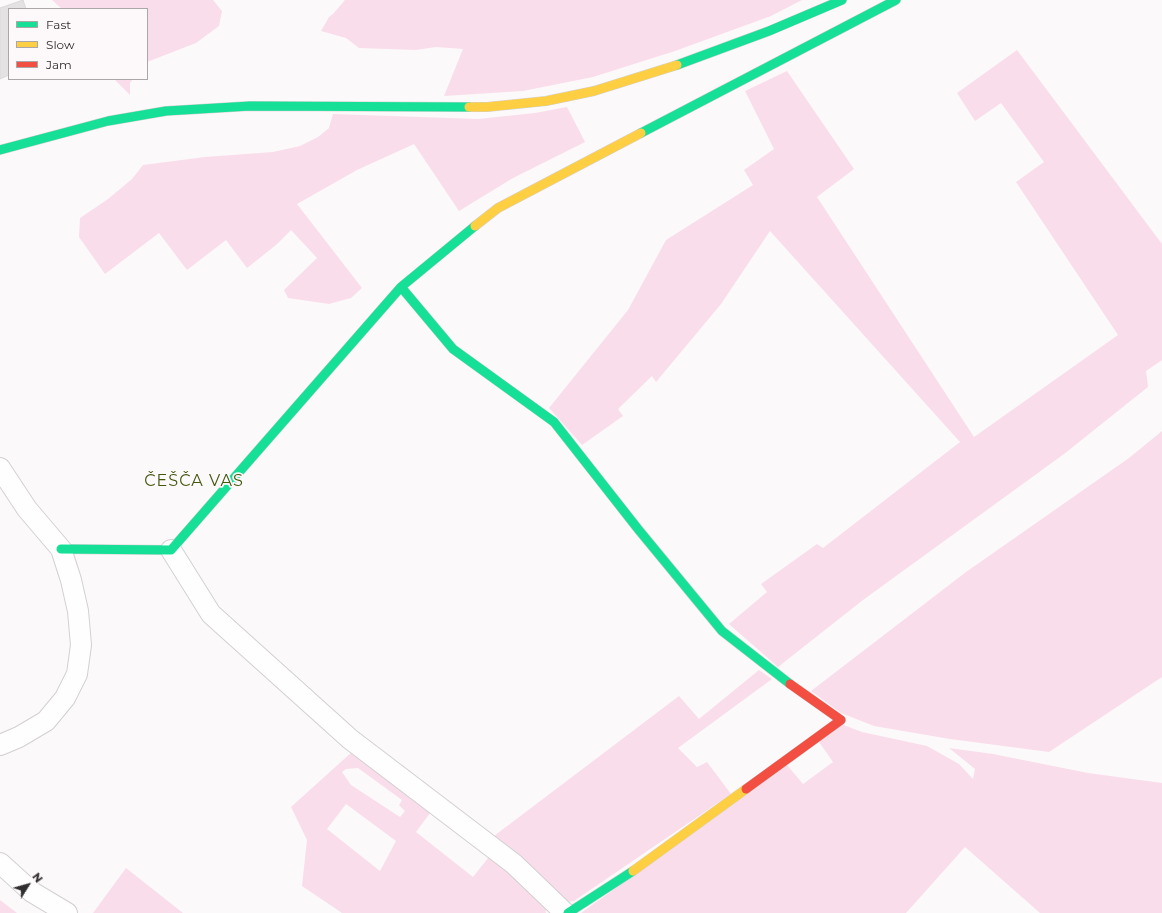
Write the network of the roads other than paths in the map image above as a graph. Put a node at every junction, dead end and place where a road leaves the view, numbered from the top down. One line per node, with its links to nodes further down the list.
1 (842, 0): 3 (street)
2 (896, 0): 4 (street)
3 (0, 150)
4 (401, 287): 7 (street); 11 (street)
5 (0, 468): 6 (street)
6 (60, 549): 7 (street); 8 (street)
7 (171, 550): 11 (street)
8 (0, 745)
9 (0, 863): 10 (street)
10 (67, 913)
11 (566, 913)

